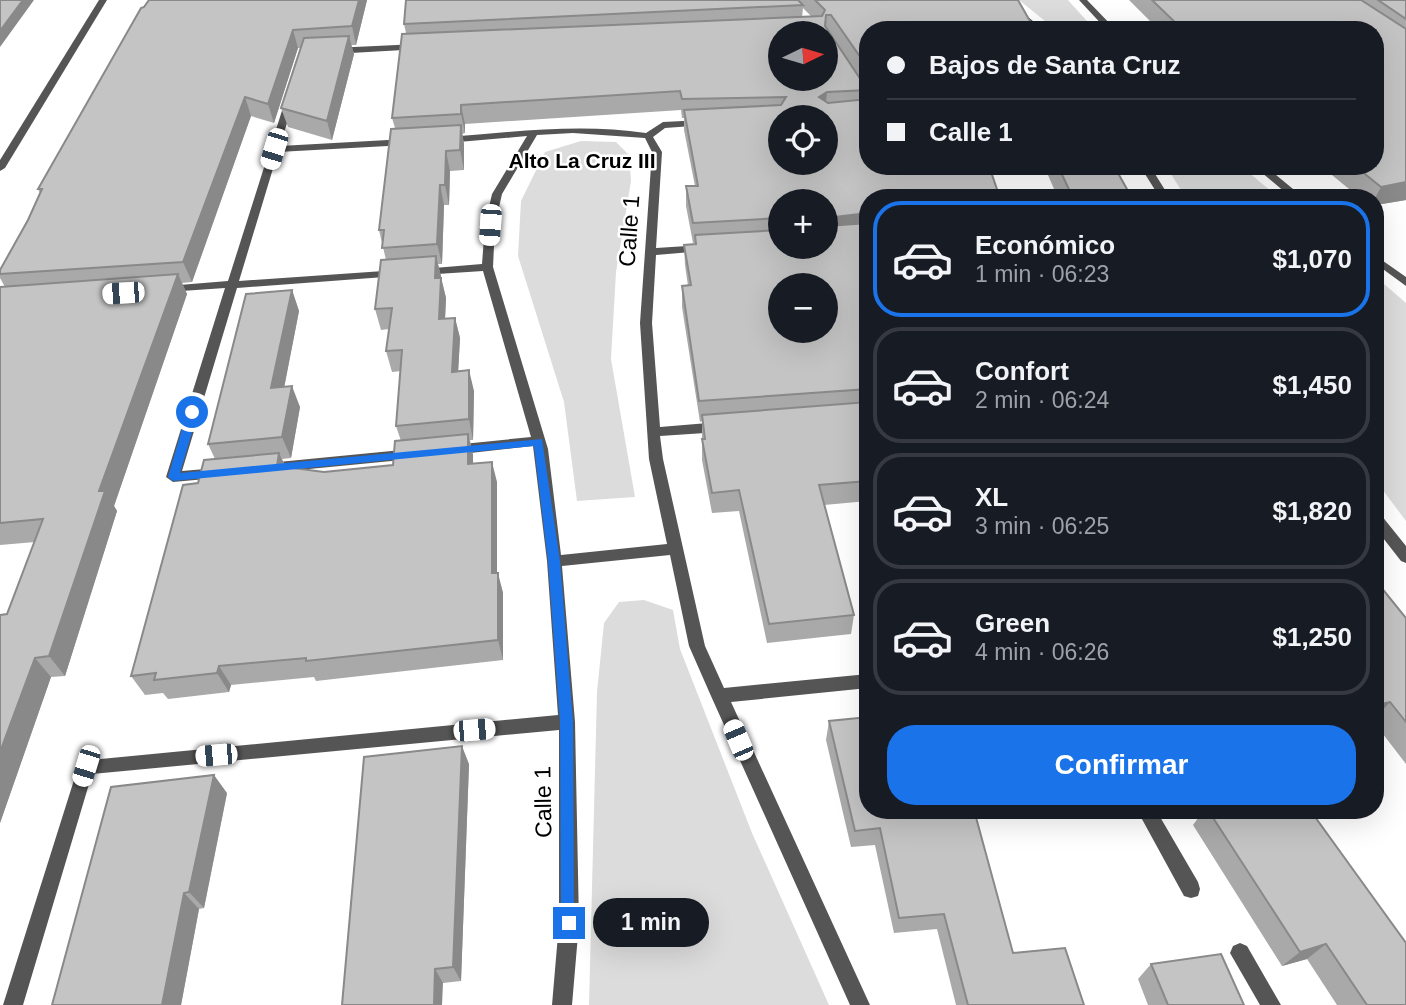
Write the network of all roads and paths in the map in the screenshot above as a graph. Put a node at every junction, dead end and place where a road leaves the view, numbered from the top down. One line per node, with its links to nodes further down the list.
1 (103, 0): 15 (street)
2 (1002, 0): 4 (street)
3 (1083, 0): 5 (street)
4 (1029, 21)
5 (1103, 21)
6 (427, 46): 7 (street)
7 (317, 52)
8 (292, 89): 14 (street)
9 (715, 122): 11 (street)
10 (532, 135): 11 (street); 12 (street); 21 (street, Calle 1)
11 (648, 136): 19 (street, Calle 1)
12 (440, 140)
13 (413, 142): 14 (street)
14 (274, 149): 23 (street)
15 (0, 168)
16 (1270, 175): 17 (street)
17 (1288, 189)
18 (713, 248): 19 (street)
19 (652, 252): 26 (street, Calle 1)
20 (1384, 266): 22 (street)
21 (487, 267): 23 (street); 27 (street, Calle 1)
22 (1406, 284)
23 (232, 285): 24 (street); 29 (street)
24 (150, 291)
25 (735, 426): 26 (street)
26 (655, 432): 31 (street, Calle 1)
27 (538, 441): 28 (street); 33 (street, Calle 1)
28 (256, 469)
29 (229, 472)
30 (1384, 529): 32 (street)
31 (675, 549): 33 (street); 35 (street, Calle 1)
32 (1406, 557)
33 (554, 561): 36 (street, Calle 1)
34 (859, 682): 35 (street)
35 (719, 696): 42 (street, Calle 1)
36 (567, 722): 40 (street); 41 (street, Calle 1)
37 (1151, 819): 38 (street)
38 (1191, 889)
39 (1240, 953): 43 (street)
40 (13, 1005)
41 (562, 1005)
42 (860, 1005)
43 (1271, 1005)

